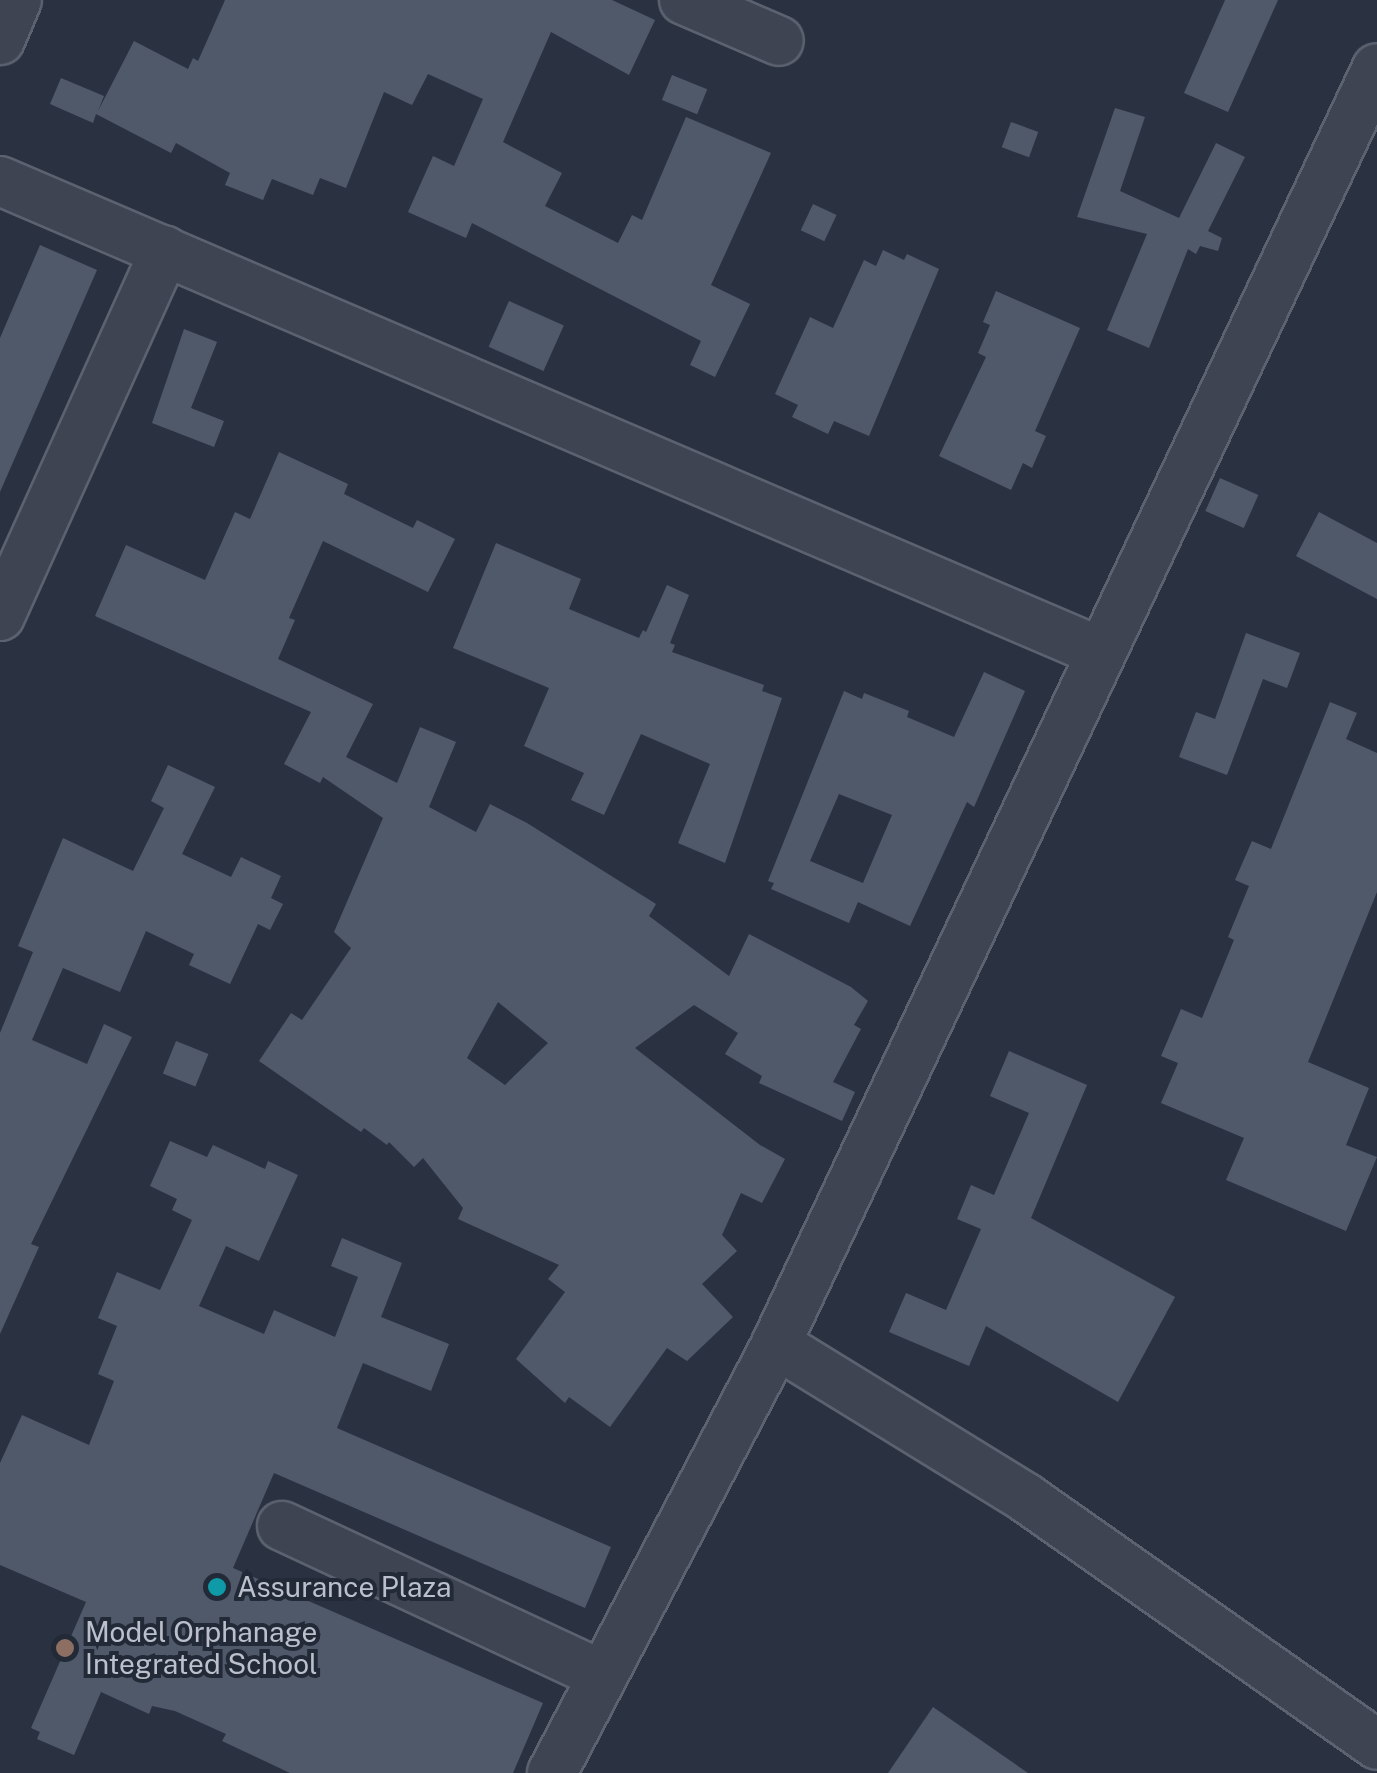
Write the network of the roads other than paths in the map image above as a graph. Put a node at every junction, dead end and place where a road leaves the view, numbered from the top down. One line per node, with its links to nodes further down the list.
1 (18, 0): 3 (street)
2 (684, 0): 4 (street)
3 (0, 40)
4 (779, 42)
5 (1377, 68): 9 (street)
6 (0, 180): 7 (street)
7 (165, 250): 8 (street); 9 (street)
8 (0, 616)
9 (1100, 652): 10 (street)
10 (776, 1344): 12 (street); 13 (street)
11 (282, 1526): 12 (street)
12 (602, 1675): 14 (street)
13 (1377, 1745)
14 (552, 1773)

